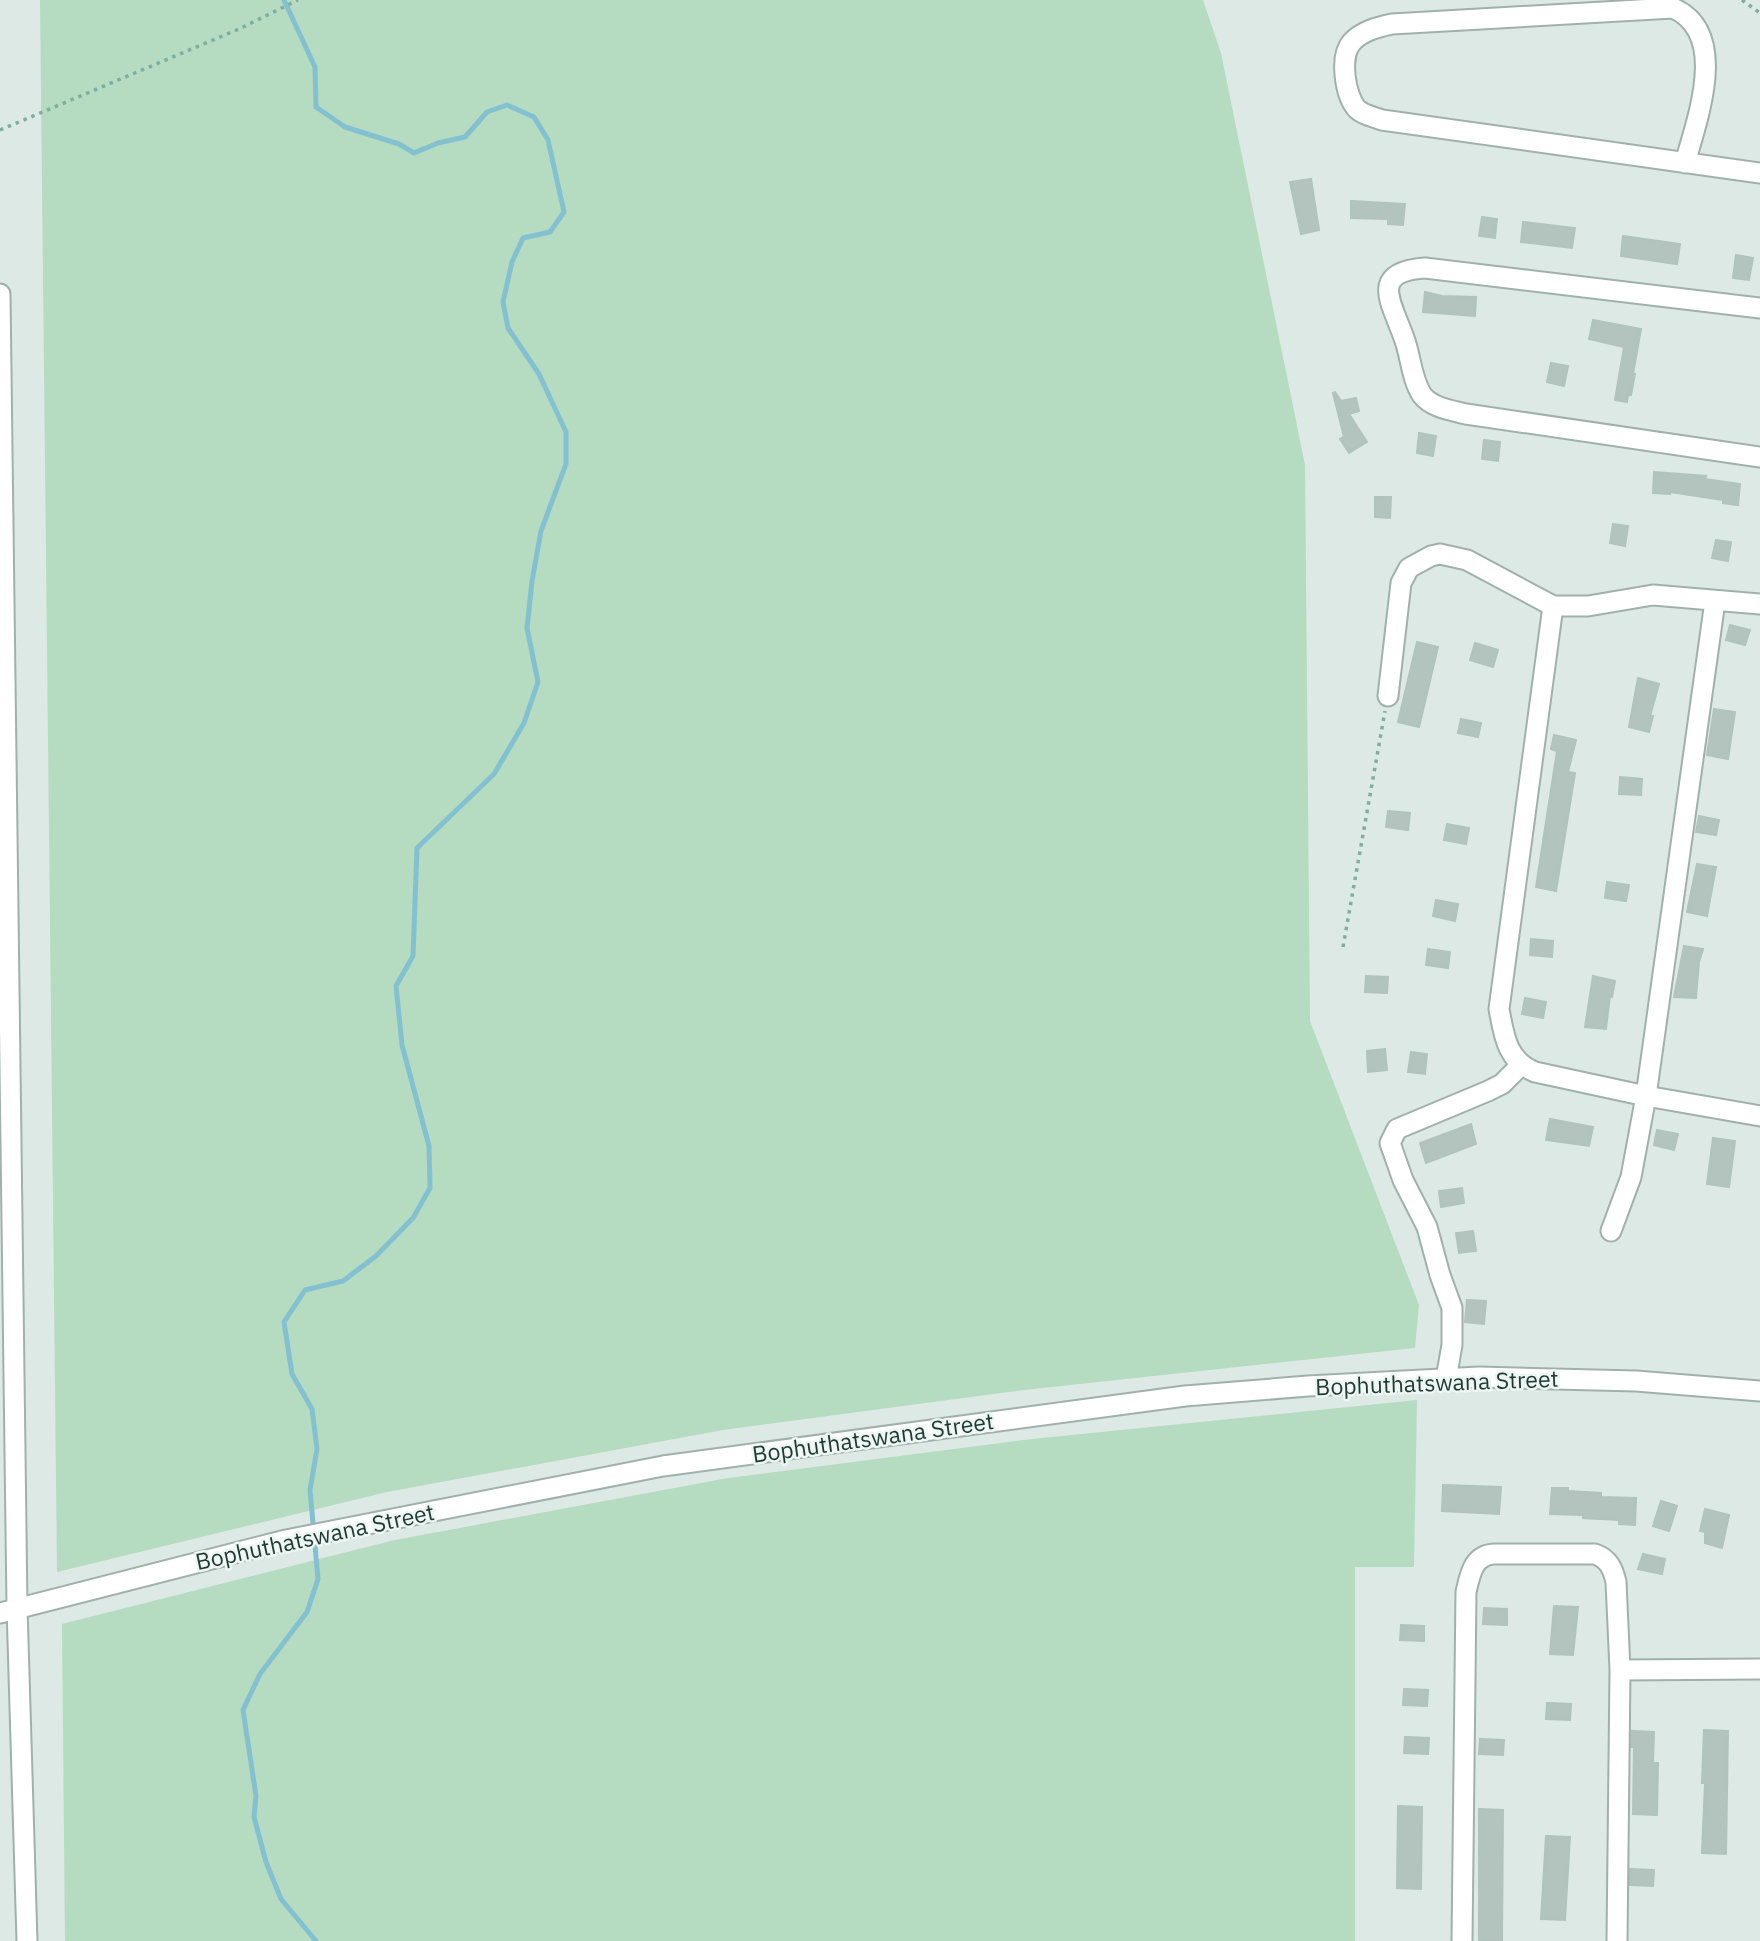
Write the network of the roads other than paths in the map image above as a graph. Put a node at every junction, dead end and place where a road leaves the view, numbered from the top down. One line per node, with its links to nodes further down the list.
1 (1685, 163): 1 (street); 2 (street)
2 (1760, 173)
3 (0, 294): 16 (street)
4 (1760, 308): 5 (street)
5 (1760, 457)
6 (1715, 601): 7 (street); 8 (street); 11 (street)
7 (1760, 604)
8 (1553, 606): 9 (street); 10 (street)
9 (1388, 696)
10 (1520, 1066): 11 (street); 14 (street)
11 (1646, 1096): 12 (street); 13 (street)
12 (1760, 1116)
13 (1611, 1231)
14 (1446, 1379): 15 (street, Bophuthatswana Street); 16 (street, Bophuthatswana Street)
15 (1760, 1391)
16 (9, 1610): 19 (street)
17 (1760, 1669): 18 (street)
18 (1620, 1670): 20 (street); 21 (street)
19 (27, 1941)
20 (1462, 1941)
21 (1617, 1941)

